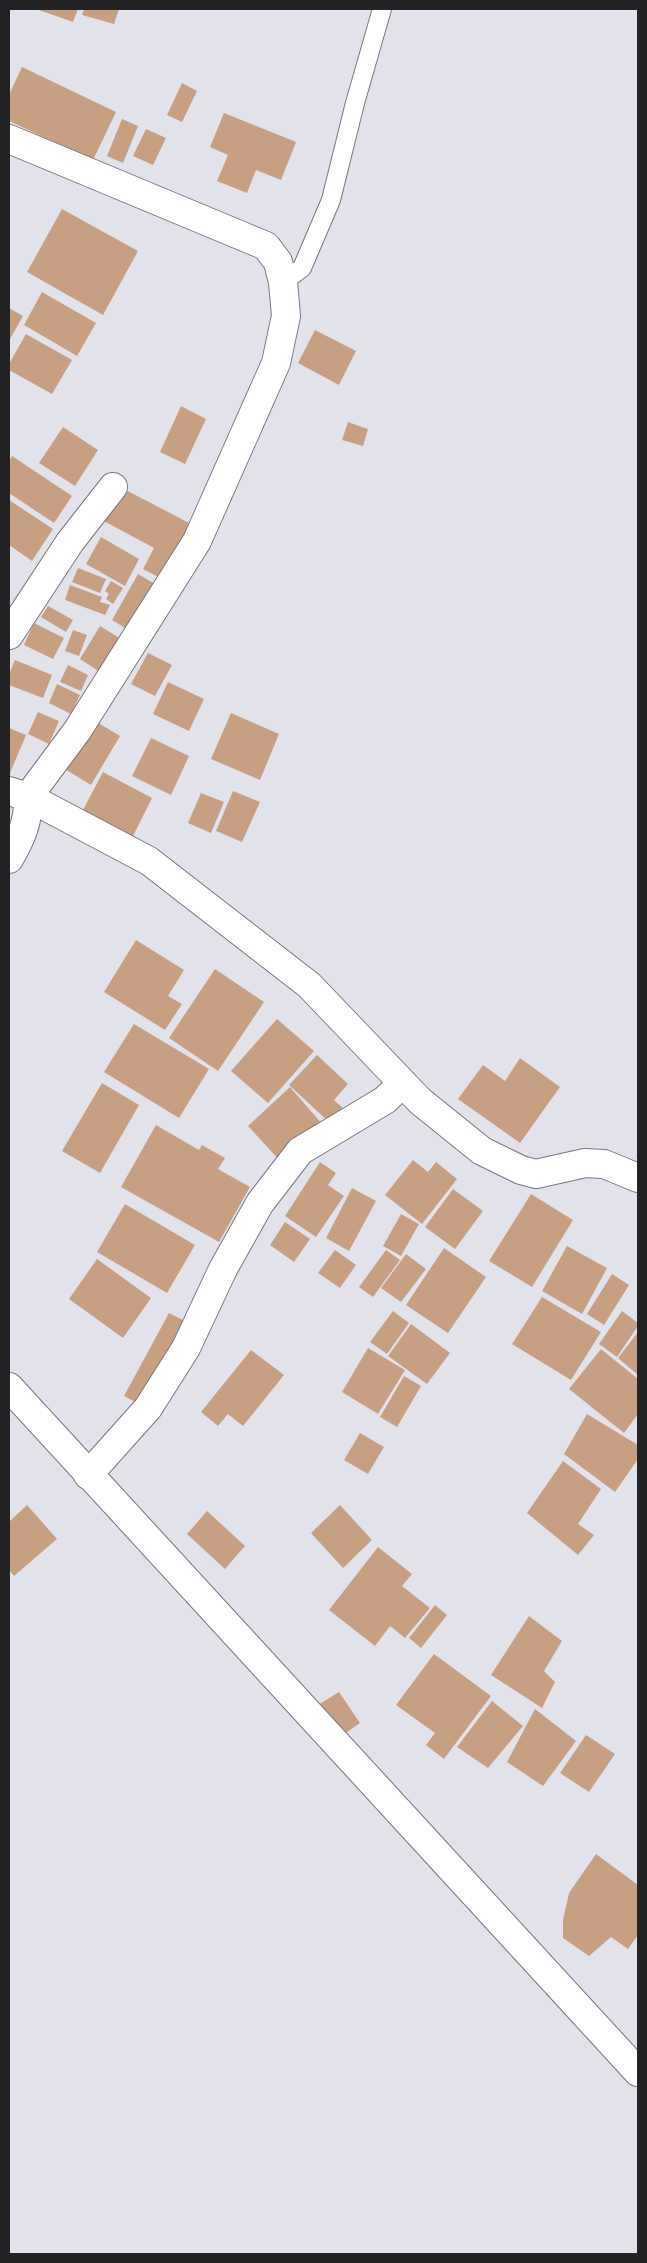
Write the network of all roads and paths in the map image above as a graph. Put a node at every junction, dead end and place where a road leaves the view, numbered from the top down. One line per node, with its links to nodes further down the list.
1 (382, 9): 3 (lane)
2 (9, 139): 3 (street)
3 (283, 282): 6 (street)
4 (112, 487): 5 (street)
5 (9, 636)
6 (18, 794): 7 (street); 8 (street)
7 (9, 858)
8 (403, 1083): 9 (street); 11 (street)
9 (638, 1178)
10 (9, 1387): 11 (street)
11 (88, 1475): 12 (street)
12 (638, 2072)

